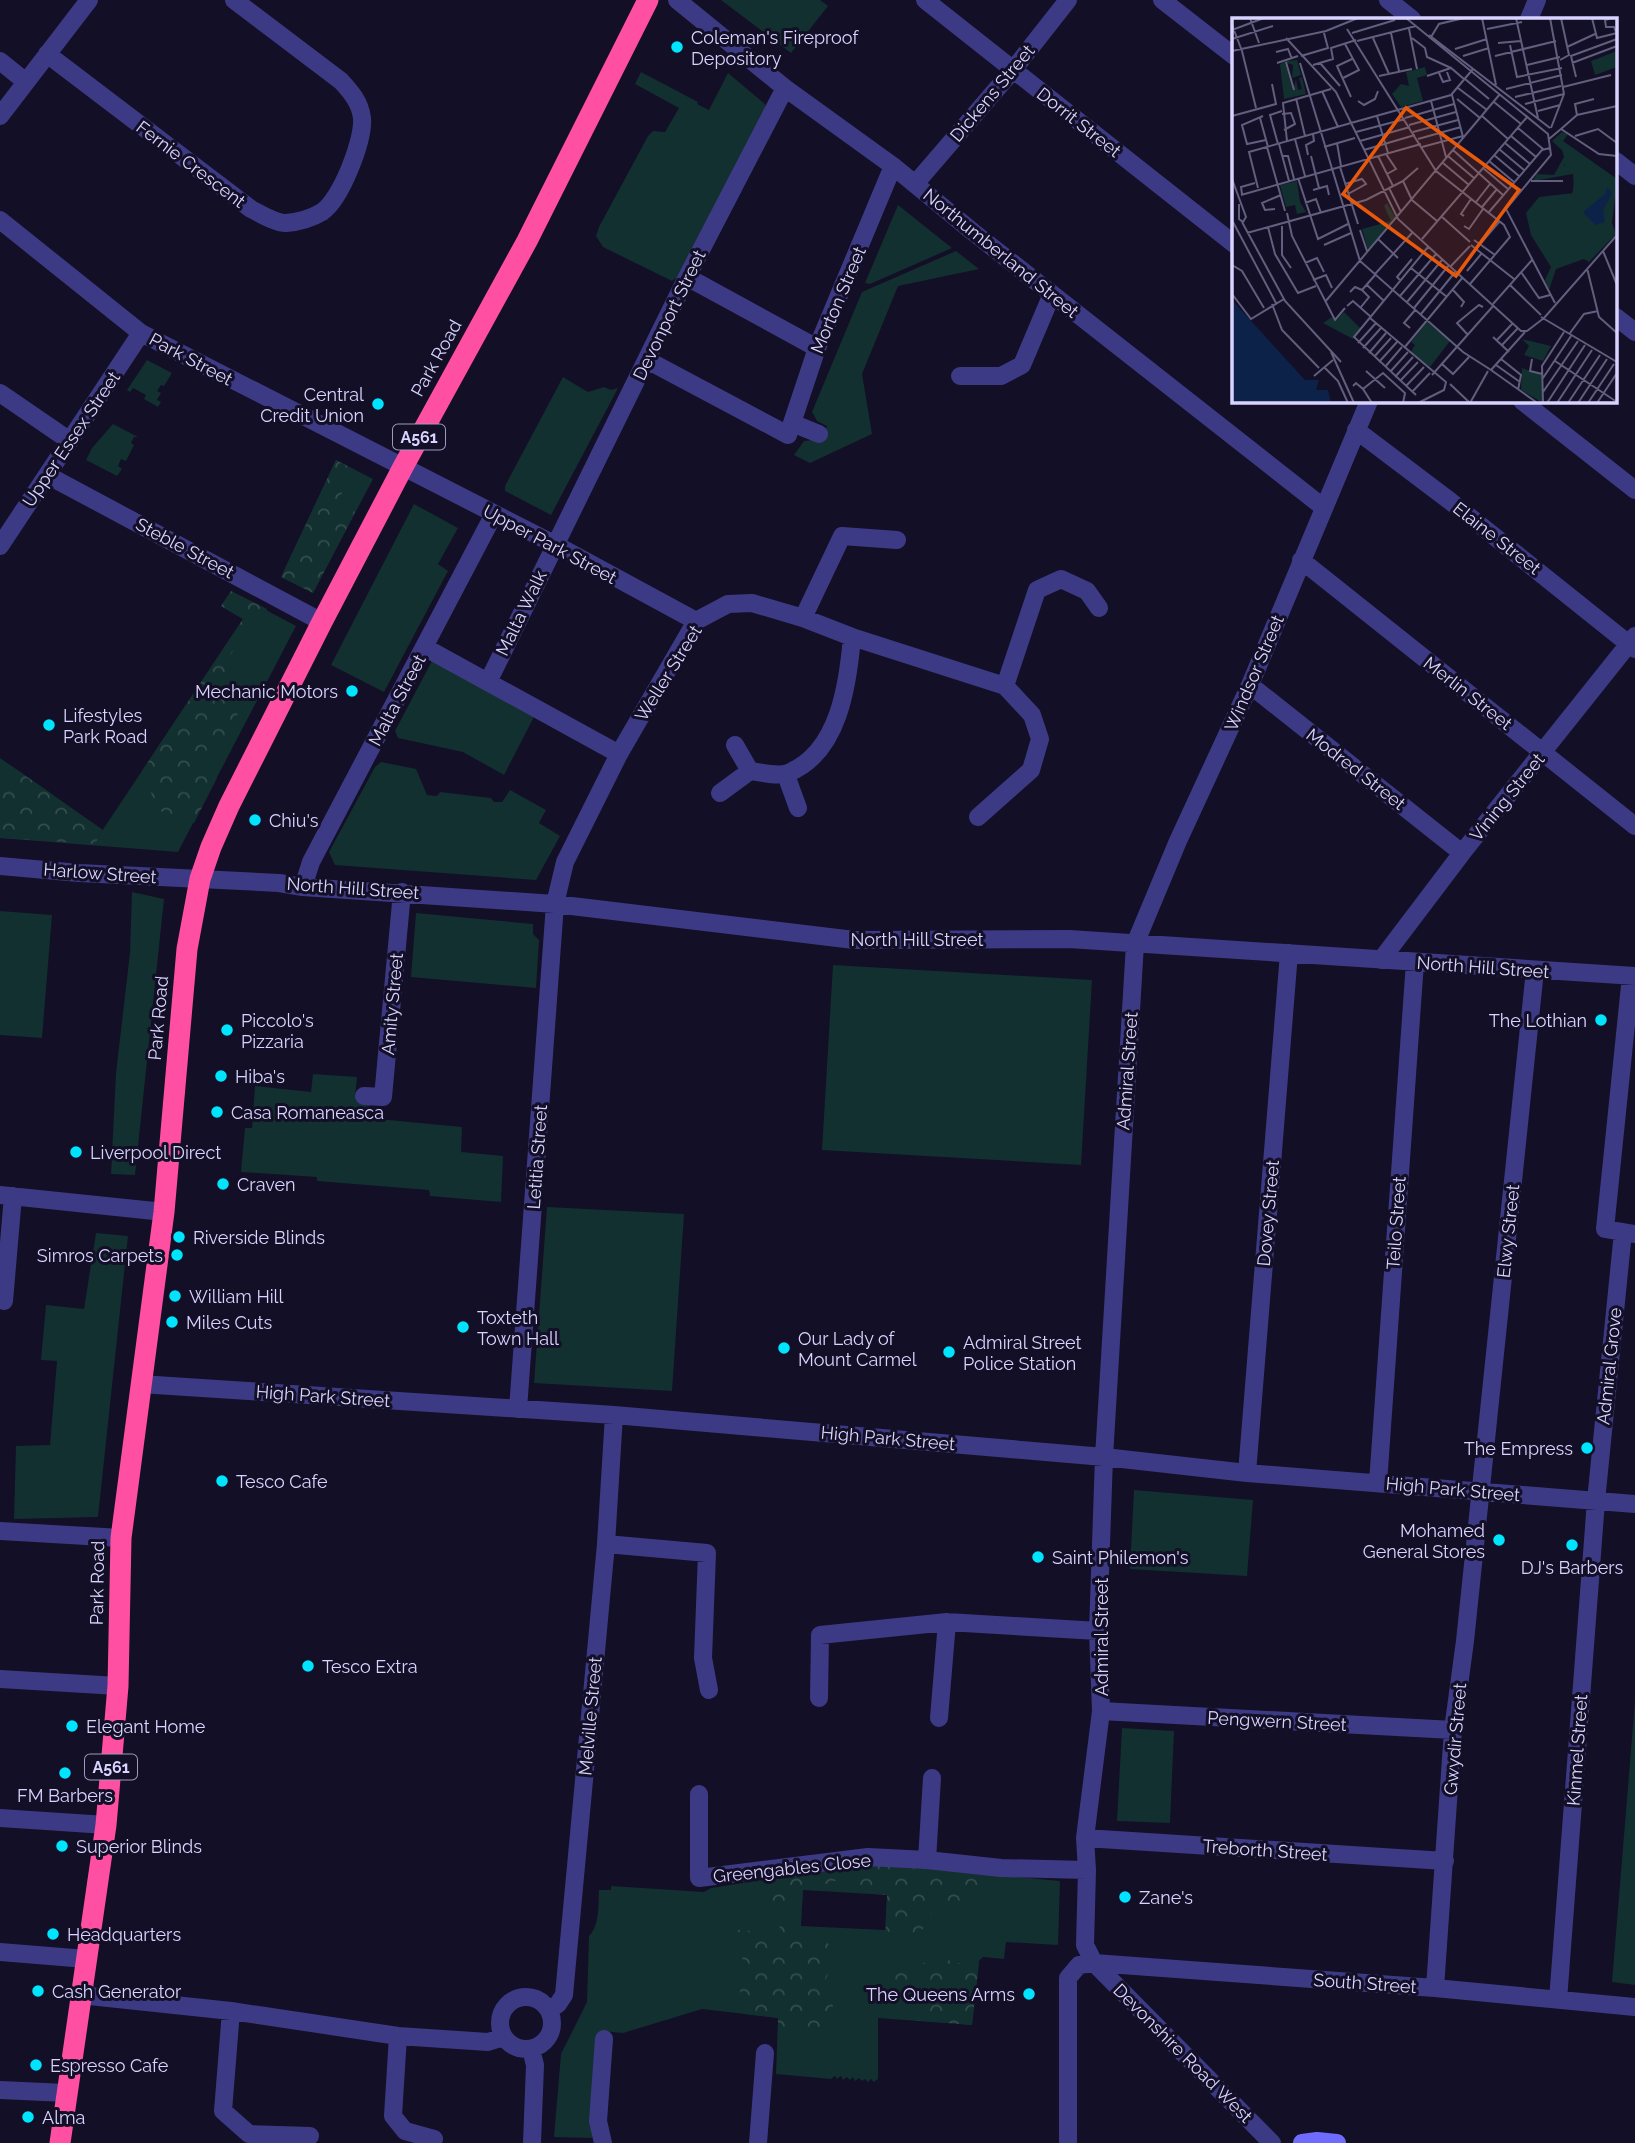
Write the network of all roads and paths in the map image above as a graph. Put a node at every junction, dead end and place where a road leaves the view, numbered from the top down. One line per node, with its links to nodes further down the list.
1 (89, 0): 12 (street)
2 (234, 0): 12 (street, Fernie Crescent)
3 (648, 0): 40 (highway, Park Road / A561)
4 (677, 0): 17 (street, Northumberland Street)
5 (925, 0): 15 (street, Dorrit Street)
6 (1068, 0): 15 (street, Dickens Street)
7 (1163, 0): 13 (street)
8 (1388, 0): 10 (street)
9 (1537, 0): 11 (street)
10 (1411, 18)
11 (1529, 18)
12 (47, 54): 16 (street)
13 (1232, 54)
14 (0, 61): 16 (street)
15 (1013, 70): 22 (street, Dickens Street); 24 (street, Dorrit Street)
16 (26, 82): 18 (street)
17 (785, 88): 20 (street, Northumberland Street); 25 (street, Devonport Street)
18 (0, 116)
19 (1618, 163): 21 (street)
20 (893, 166): 22 (street, Northumberland Street); 30 (street, Morton Street)
21 (1635, 176)
22 (915, 184): 26 (street, Northumberland Street)
23 (0, 220): 29 (street, Park Street)
24 (1232, 242)
25 (687, 277): 30 (street); 31 (street, Devonport Street)
26 (1052, 294): 32 (street); 43 (street, Northumberland Street)
27 (1618, 319): 28 (street)
28 (1635, 332)
29 (141, 333): 39 (street, Upper Essex Street); 40 (street, Park Street)
30 (817, 348): 36 (street, Morton Street)
31 (647, 359): 36 (street); 46 (street, Devonport Street)
32 (961, 376)
33 (0, 393): 39 (street)
34 (1369, 402): 37 (street, Windsor Street)
35 (1523, 402): 42 (street)
36 (790, 429): 38 (street)
37 (1356, 430): 43 (street, Windsor Street); 54 (street, Elaine Street)
38 (819, 434)
39 (70, 441): 41 (street, Upper Essex Street)
40 (403, 467): 44 (street, Upper Park Street); 52 (highway, Park Road / A561)
41 (47, 475): 47 (street, Upper Essex Street); 52 (street, Steble Street)
42 (1635, 491)
43 (1323, 507): 48 (street, Windsor Street)
44 (495, 514): 46 (street, Upper Park Street); 55 (street, Malta Street)
45 (897, 540): 50 (street)
46 (554, 544): 51 (street, Upper Park Street); 56 (street, Malta Walk)
47 (0, 545)
48 (1301, 560): 57 (street, Windsor Street); 60 (street, Merlin Street)
49 (1099, 608): 58 (street)
50 (803, 618): 51 (street, Weller Street); 53 (street, Weller Street)
51 (696, 621): 61 (street, Weller Street)
52 (322, 622): 70 (highway, Park Road / A561)
53 (852, 637): 58 (street, Weller Street); 63 (street)
54 (1633, 643): 60 (street, Vining Street)
55 (424, 647): 56 (street); 71 (street, Malta Street)
56 (488, 682): 61 (street)
57 (1250, 685): 68 (street, Modred Street); 74 (street, Windsor Street)
58 (1005, 687): 66 (street)
59 (735, 745): 62 (street)
60 (1544, 752): 67 (street, Merlin Street); 68 (street, Vining Street)
61 (619, 754): 73 (street, Weller Street)
62 (750, 771): 63 (street); 64 (street)
63 (786, 775): 65 (street)
64 (720, 793)
65 (798, 808)
66 (978, 817)
67 (1635, 826)
68 (1462, 853): 76 (street, Vining Street)
69 (0, 866): 70 (street, Harlow Street)
70 (201, 879): 71 (street, North Hill Street); 82 (highway, Park Road / A561)
71 (303, 887): 72 (street, North Hill Street)
72 (402, 892): 73 (street, North Hill Street); 80 (street, Amity Street)
73 (555, 904): 74 (street, North Hill Street); 86 (street, Letitia Street)
74 (1135, 944): 75 (street, North Hill Street); 88 (street, Admiral Street)
75 (1289, 953): 76 (street, North Hill Street); 89 (street, Dovey Street)
76 (1381, 960): 77 (street, North Hill Street)
77 (1415, 962): 78 (street, North Hill Street); 90 (street, Teilo Street)
78 (1535, 970): 79 (street, North Hill Street); 91 (street, Elwy Street)
79 (1633, 976): 83 (street)
80 (364, 1096)
81 (7, 1195): 82 (street); 84 (street)
82 (164, 1212): 85 (highway, Park Road / A561)
83 (1629, 1233): 92 (street, Admiral Grove)
84 (4, 1301)
85 (140, 1384): 86 (street, High Park Street); 95 (highway, Park Road / A561)
86 (517, 1409): 87 (street, High Park Street)
87 (614, 1415): 88 (street, High Park Street); 96 (street, Melville Street)
88 (1104, 1457): 89 (street, High Park Street); 98 (street, Admiral Street)
89 (1247, 1473): 90 (street, High Park Street)
90 (1378, 1483): 91 (street, High Park Street)
91 (1482, 1491): 92 (street, High Park Street); 105 (street, Gwydir Street)
92 (1596, 1501): 93 (street, High Park Street); 119 (street, Kinmel Street)
93 (1635, 1504)
94 (0, 1531): 95 (street)
95 (121, 1538): 100 (highway, Park Road / A561)
96 (606, 1544): 101 (street); 121 (street, Melville Street)
97 (947, 1622): 98 (street); 102 (street); 104 (street)
98 (1098, 1631): 103 (street, Admiral Street)
99 (0, 1679): 100 (street)
100 (118, 1686): 109 (highway, Park Road / A561)
101 (709, 1690)
102 (819, 1698)
103 (1101, 1711): 105 (street, Pengwern Street); 110 (street, Admiral Street)
104 (939, 1718)
105 (1453, 1730): 112 (street, Gwydir Street)
106 (932, 1778): 111 (street)
107 (699, 1794): 111 (street, Greengables Close)
108 (0, 1818): 109 (street)
109 (106, 1825): 115 (highway, Park Road / A561)
110 (1085, 1838): 112 (street, Treborth Street); 113 (street, Admiral Street)
111 (927, 1860): 113 (street, Greengables Close)
112 (1445, 1861): 117 (street, Gwydir Street)
113 (1087, 1870): 116 (street, Admiral Street)
114 (0, 1952): 115 (street)
115 (86, 1959): 118 (highway, Park Road / A561)
116 (1094, 1963): 117 (street, South Street); 136 (street); 137 (street, Devonshire Road West)
117 (1435, 1988): 119 (street, South Street)
118 (80, 1995): 122 (street); 129 (highway, Park Road / A561)
119 (1558, 2000): 120 (street, South Street)
120 (1635, 2007)
121 (549, 2010): 124 (street); 126 (street, Melville Street)
122 (230, 2011): 123 (street); 130 (street)
123 (398, 2036): 124 (street); 131 (street)
124 (504, 2037): 126 (street)
125 (604, 2039): 134 (street)
126 (531, 2049): 133 (street)
127 (765, 2053): 135 (street)
128 (0, 2090): 129 (street)
129 (66, 2094): 132 (highway, Park Road / A561)
130 (310, 2136)
131 (434, 2139)
132 (60, 2143)
133 (532, 2143)
134 (603, 2143)
135 (758, 2143)
136 (1068, 2143)
137 (1272, 2143)
138 (1302, 2143): 139 (main road)
139 (1338, 2143)

